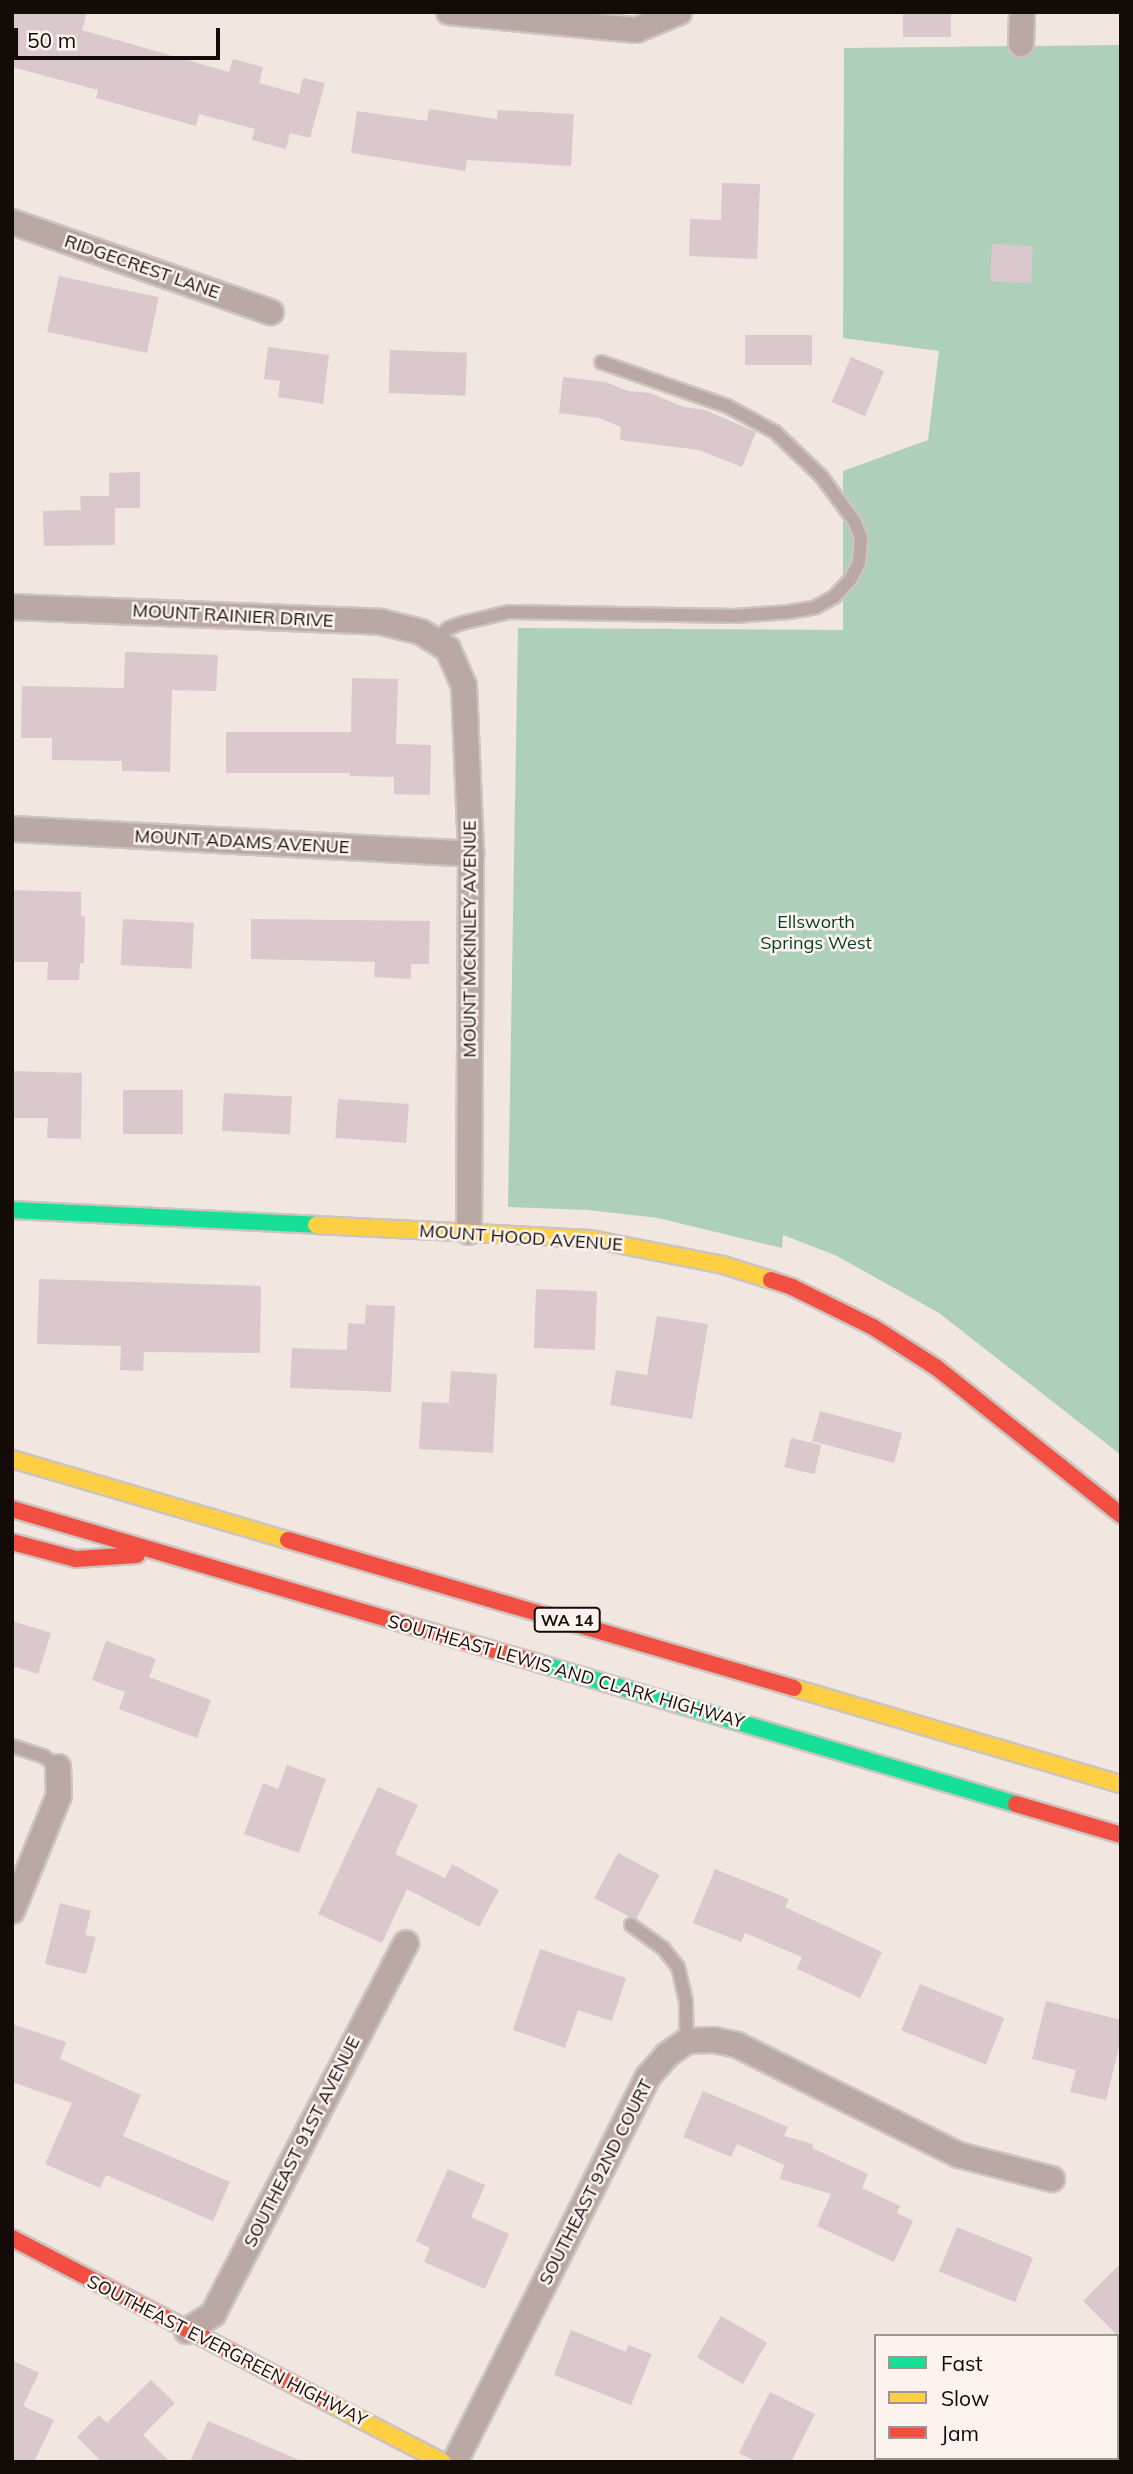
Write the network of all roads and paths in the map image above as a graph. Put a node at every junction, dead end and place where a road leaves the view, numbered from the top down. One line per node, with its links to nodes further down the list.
1 (449, 12): 2 (street)
2 (679, 12)
3 (1022, 12): 4 (street)
4 (1021, 44)
5 (12, 222): 6 (street, RIDGECREST LANE)
6 (271, 312)
7 (601, 362): 9 (lane)
8 (12, 607): 9 (street, MOUNT RAINIER DRIVE)
9 (441, 645): 11 (street, MOUNT MCKINLEY AVENUE)
10 (12, 829): 11 (street, MOUNT ADAMS AVENUE)
11 (471, 854): 13 (street, MOUNT MCKINLEY AVENUE)
12 (12, 1210): 13 (main road, MOUNT HOOD AVENUE)
13 (469, 1232): 16 (main road, MOUNT HOOD AVENUE)
14 (12, 1459): 21 (main road, WA 14)
15 (12, 1509): 18 (main road, SOUTHEAST LEWIS AND CLARK HIGHWAY)
16 (1121, 1515)
17 (12, 1542): 18 (main road)
18 (164, 1554): 22 (main road, SOUTHEAST LEWIS AND CLARK HIGHWAY)
19 (12, 1746): 20 (lane)
20 (58, 1767): 23 (street)
21 (1121, 1784)
22 (1121, 1835)
23 (12, 1911)
24 (631, 1925): 26 (lane)
25 (406, 1943): 29 (street, SOUTHEAST 91ST AVENUE)
26 (687, 2041): 27 (street); 31 (street, SOUTHEAST 92ND COURT)
27 (1052, 2179)
28 (12, 2238): 29 (main road, SOUTHEAST EVERGREEN HIGHWAY)
29 (187, 2332): 30 (main road, SOUTHEAST EVERGREEN HIGHWAY)
30 (443, 2462)
31 (455, 2462)

